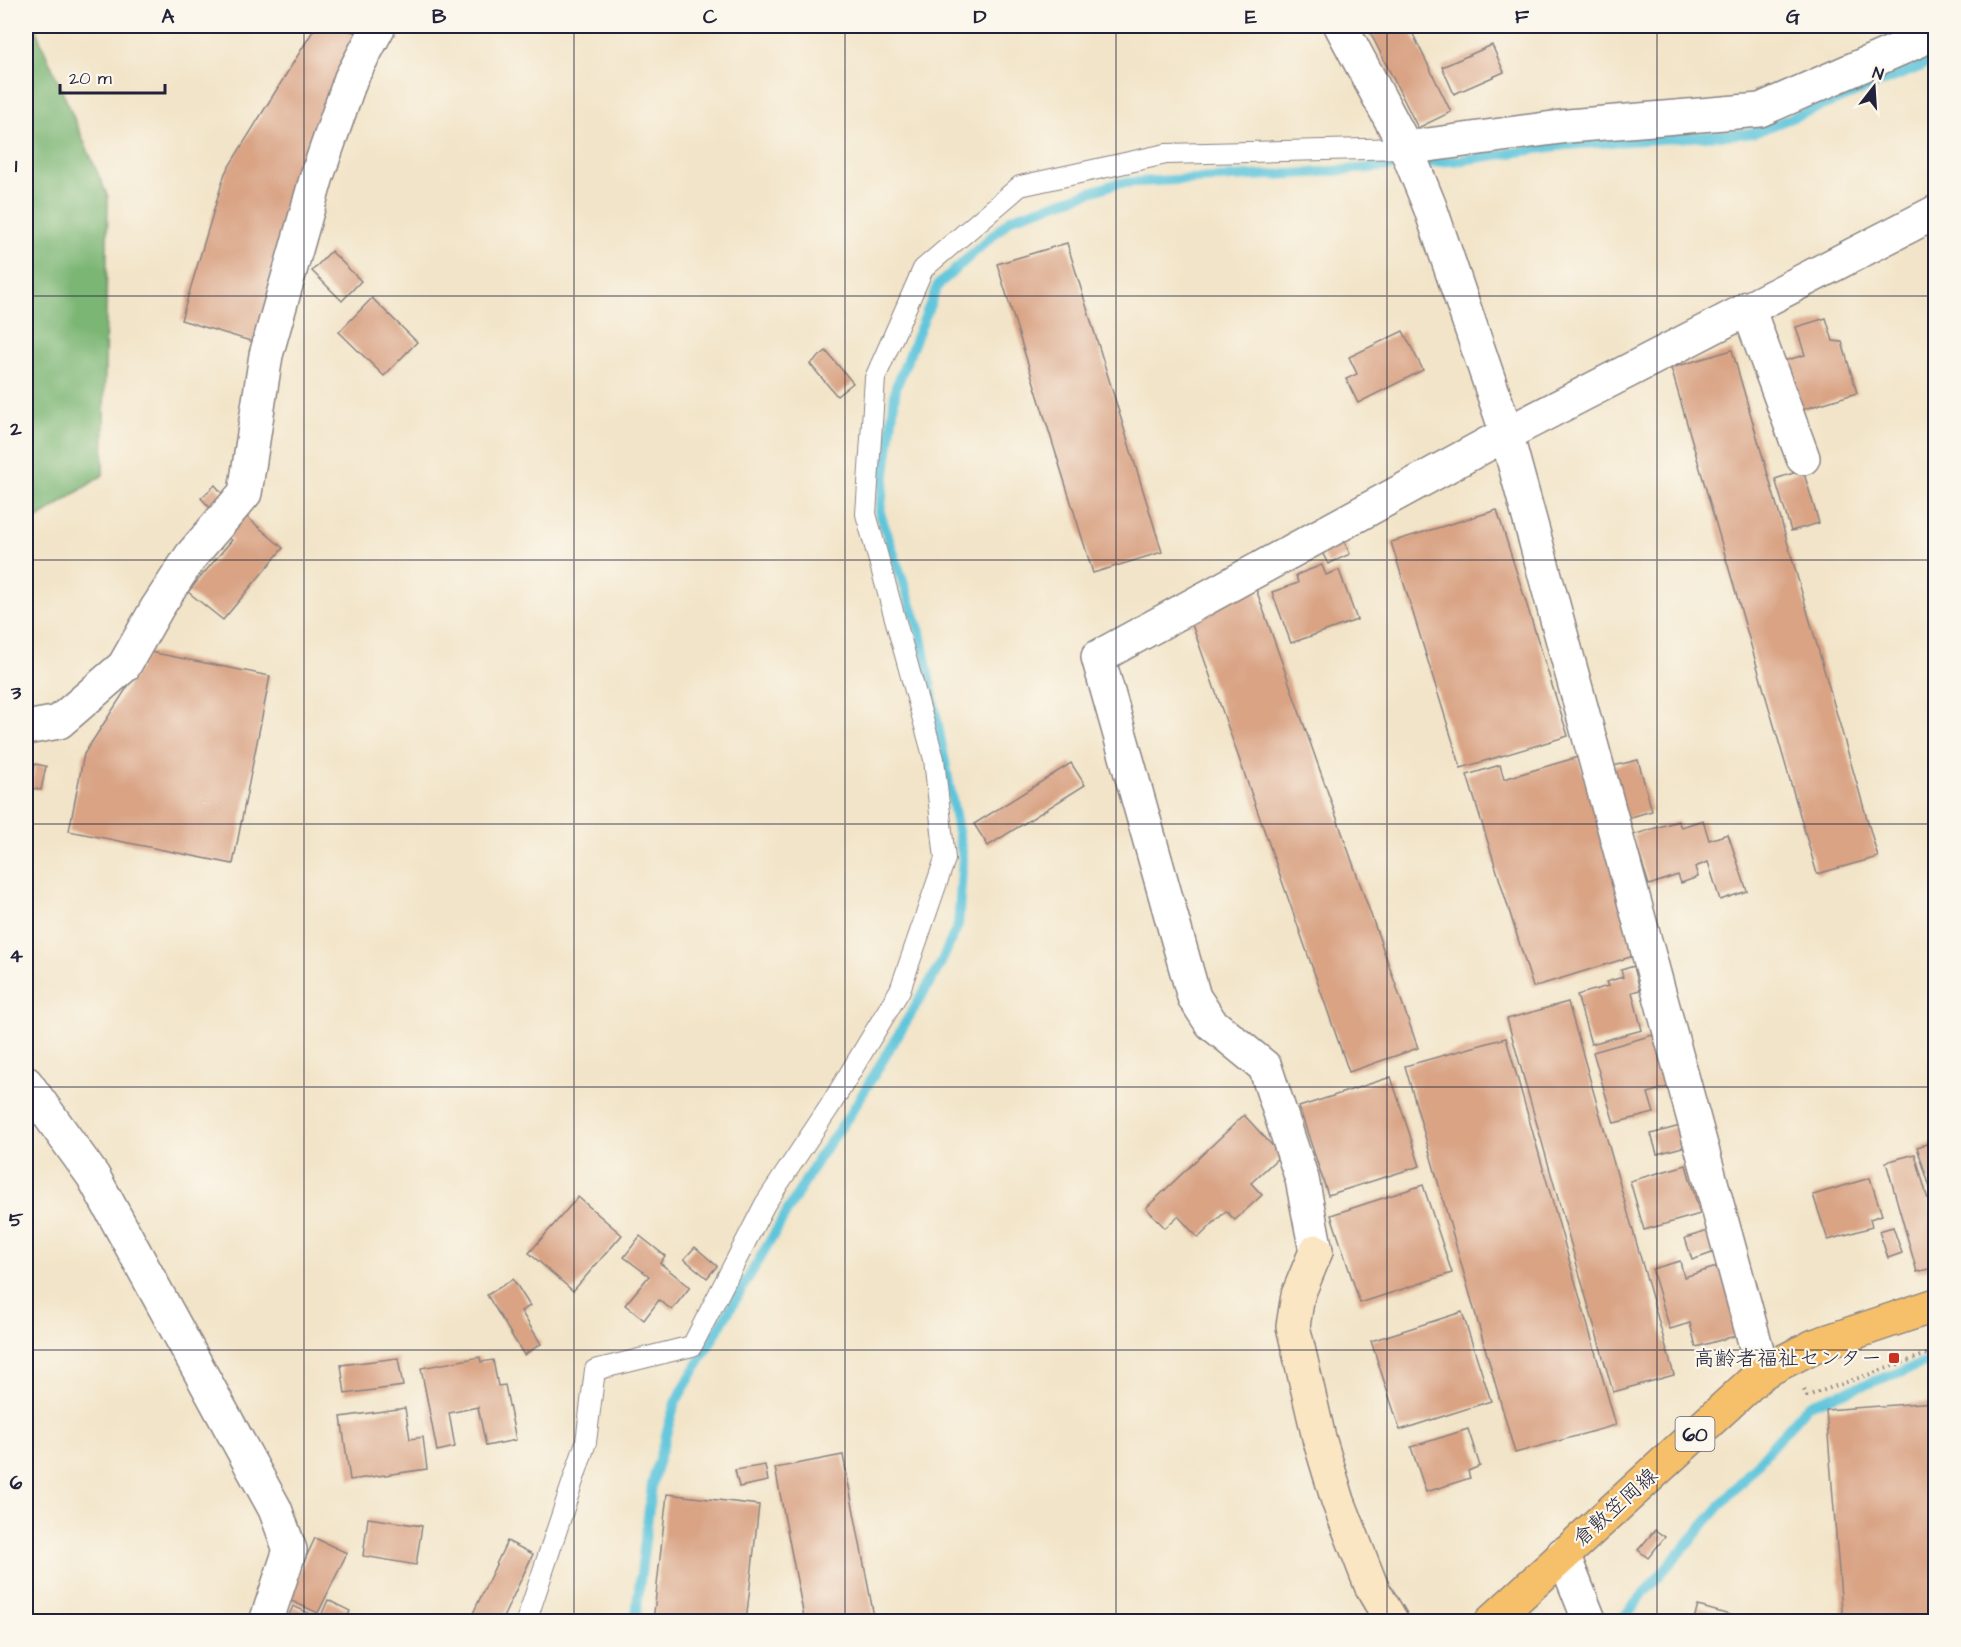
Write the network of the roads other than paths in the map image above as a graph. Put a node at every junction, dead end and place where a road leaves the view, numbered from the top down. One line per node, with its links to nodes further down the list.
1 (379, 26): 9 (street)
2 (1341, 26): 4 (street)
3 (1935, 27): 4 (street)
4 (1412, 162): 7 (street); 15 (lane)
5 (1935, 212): 6 (street)
6 (1748, 309): 7 (street); 8 (street)
7 (1506, 434): 12 (street); 16 (street)
8 (1803, 458)
9 (26, 728)
10 (26, 1083): 14 (street)
11 (1935, 1305): 12 (main road, 倉敷笠岡線 / 60)
12 (1763, 1372): 13 (main road, 倉敷笠岡線 / 60)
13 (1563, 1554): 17 (main road, 倉敷笠岡線 / 60); 18 (street)
14 (266, 1622)
15 (526, 1622)
16 (1392, 1622)
17 (1491, 1622)
18 (1590, 1622)

